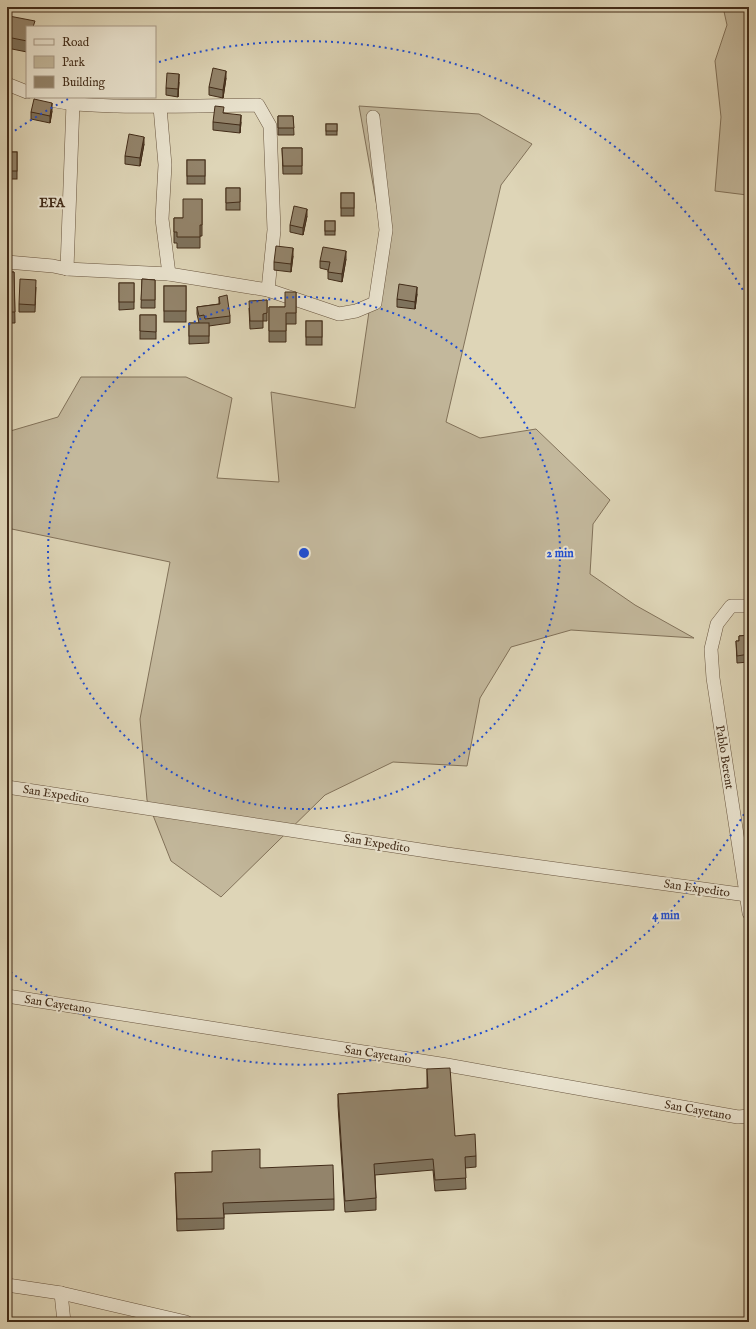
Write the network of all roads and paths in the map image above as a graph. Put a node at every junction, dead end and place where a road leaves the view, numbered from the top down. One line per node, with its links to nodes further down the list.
1 (7, 84): 2 (street)
2 (26, 92)
3 (44, 98): 4 (street)
4 (73, 103): 5 (street); 8 (street)
5 (160, 107): 9 (street); 10 (street)
6 (373, 117): 10 (street)
7 (7, 262): 8 (street)
8 (67, 269): 9 (street)
9 (169, 274): 10 (street)
10 (268, 290)
11 (749, 606): 13 (street, Pablo Berent)
12 (7, 787): 13 (street, San Expedito)
13 (747, 895): 14 (street, Pablo Berent)
14 (749, 913)
15 (7, 996): 16 (street, San Cayetano)
16 (749, 1116)
17 (7, 1284): 18 (street)
18 (61, 1293): 19 (street); 20 (street)
19 (64, 1322)
20 (186, 1322)

